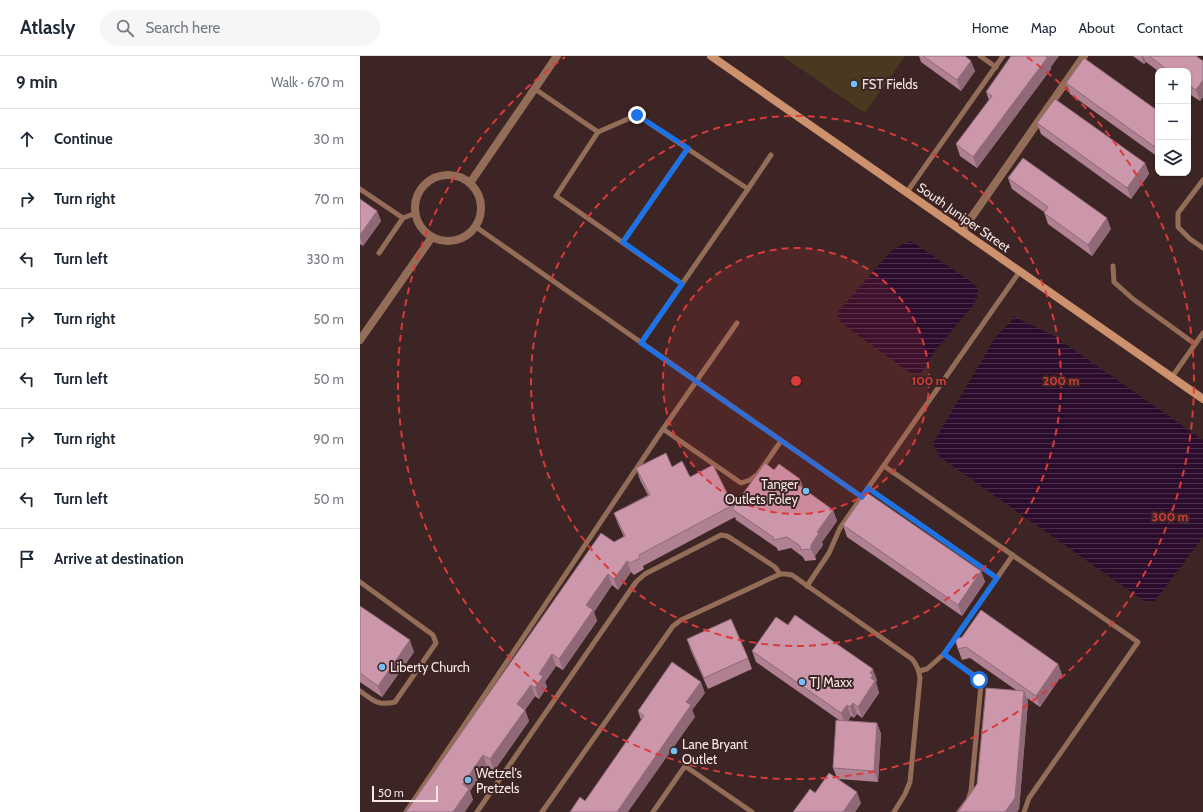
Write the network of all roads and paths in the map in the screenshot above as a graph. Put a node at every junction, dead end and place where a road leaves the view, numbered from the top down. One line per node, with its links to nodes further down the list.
1 (557, 56): 7 (street)
2 (711, 56): 15 (street, South Juniper Street)
3 (980, 56): 6 (lane)
4 (1003, 56): 6 (lane)
5 (1084, 56): 19 (street)
6 (996, 67): 15 (lane)
7 (535, 89): 8 (lane); 12 (street)
8 (598, 132): 9 (lane); 21 (lane)
9 (688, 148): 14 (lane); 21 (lane)
10 (771, 155): 14 (lane)
11 (1203, 180): 22 (lane)
12 (470, 183): 16 (street); 18 (street)
13 (360, 189): 17 (lane)
14 (748, 189): 26 (lane)
15 (907, 192): 19 (street, South Juniper Street)
16 (416, 213): 17 (lane); 20 (street)
17 (403, 218): 23 (lane)
18 (476, 227): 20 (street); 30 (lane)
19 (962, 231): 25 (street, South Juniper Street)
20 (432, 238): 29 (street)
21 (623, 242): 26 (lane)
22 (1203, 248)
23 (379, 253)
24 (1113, 266): 31 (lane)
25 (1020, 271): 32 (street, South Juniper Street); 37 (lane)
26 (682, 284): 30 (lane)
27 (737, 323): 33 (lane)
28 (1203, 333): 31 (lane)
29 (360, 340)
30 (641, 343): 33 (lane)
31 (1195, 344): 32 (lane)
32 (1172, 377): 34 (street, South Juniper Street)
33 (696, 381): 35 (lane); 36 (lane)
34 (1203, 399)
35 (663, 429): 36 (lane); 48 (lane)
36 (781, 441): 39 (lane)
37 (884, 466): 38 (lane); 40 (lane)
38 (868, 488): 39 (lane); 42 (lane)
39 (862, 497): 44 (lane)
40 (1013, 555): 42 (lane); 55 (lane)
41 (780, 574): 44 (lane); 49 (lane); 50 (lane)
42 (997, 578): 45 (lane)
43 (360, 582): 47 (lane)
44 (807, 586): 46 (lane)
45 (944, 654): 46 (lane); 54 (lane)
46 (919, 671): 53 (lane)
47 (360, 691)
48 (406, 812)
49 (477, 812)
50 (542, 812)
51 (653, 812): 52 (lane)
52 (752, 812)
53 (894, 812)
54 (959, 812)
55 (1024, 812)

